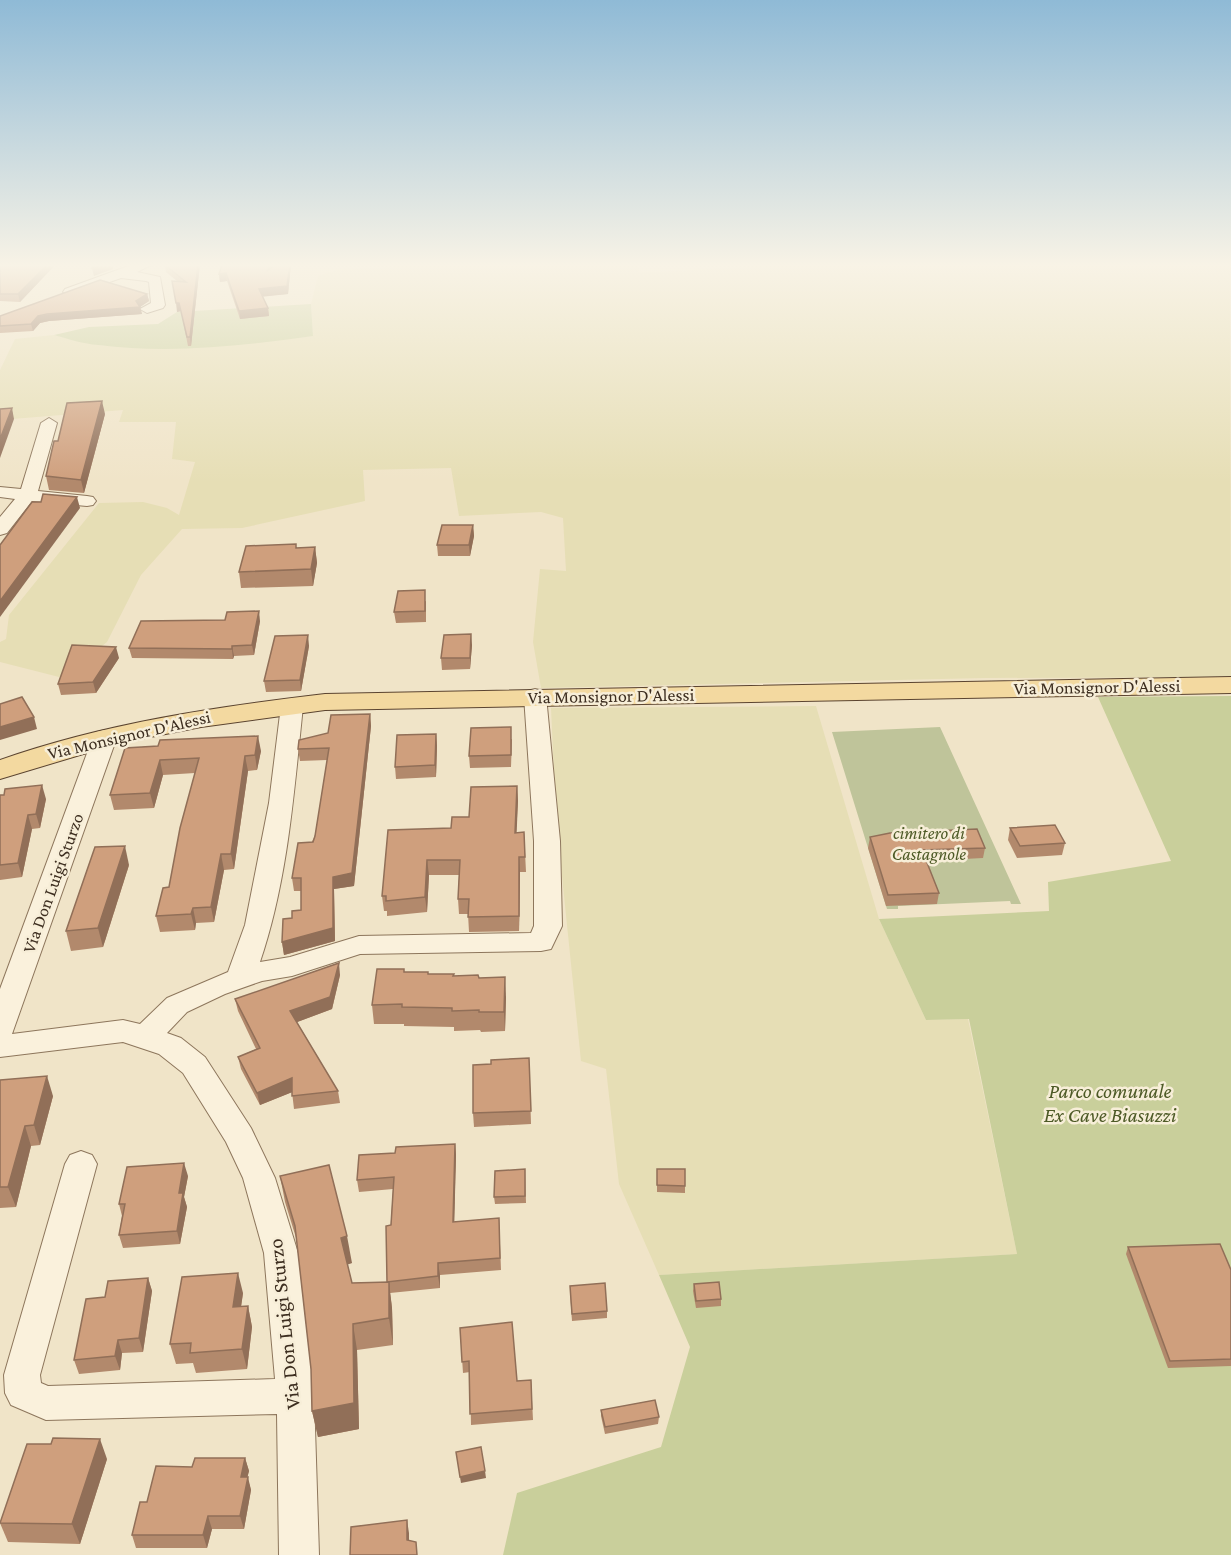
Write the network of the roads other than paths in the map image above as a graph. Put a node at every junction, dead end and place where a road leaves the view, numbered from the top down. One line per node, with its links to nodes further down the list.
1 (49, 423): 3 (street)
2 (0, 492): 3 (street)
3 (28, 494): 4 (street); 5 (street)
4 (87, 501)
5 (0, 529)
6 (1231, 686): 7 (main road, Via Monsignor D'Alessi)
7 (535, 696): 8 (main road, Via Monsignor D'Alessi); 11 (street)
8 (292, 706): 9 (main road, Via Monsignor D'Alessi); 11 (street)
9 (105, 737): 10 (main road, Via Monsignor D'Alessi); 12 (street, Via Don Luigi Sturzo)
10 (0, 770)
11 (240, 978): 13 (street)
12 (0, 1029)
13 (146, 1036): 14 (street, Via Don Luigi Sturzo); 16 (street, Via Don Luigi Sturzo)
14 (0, 1046)
15 (81, 1164): 16 (street)
16 (294, 1396): 17 (street, Via Don Luigi Sturzo)
17 (299, 1555)

